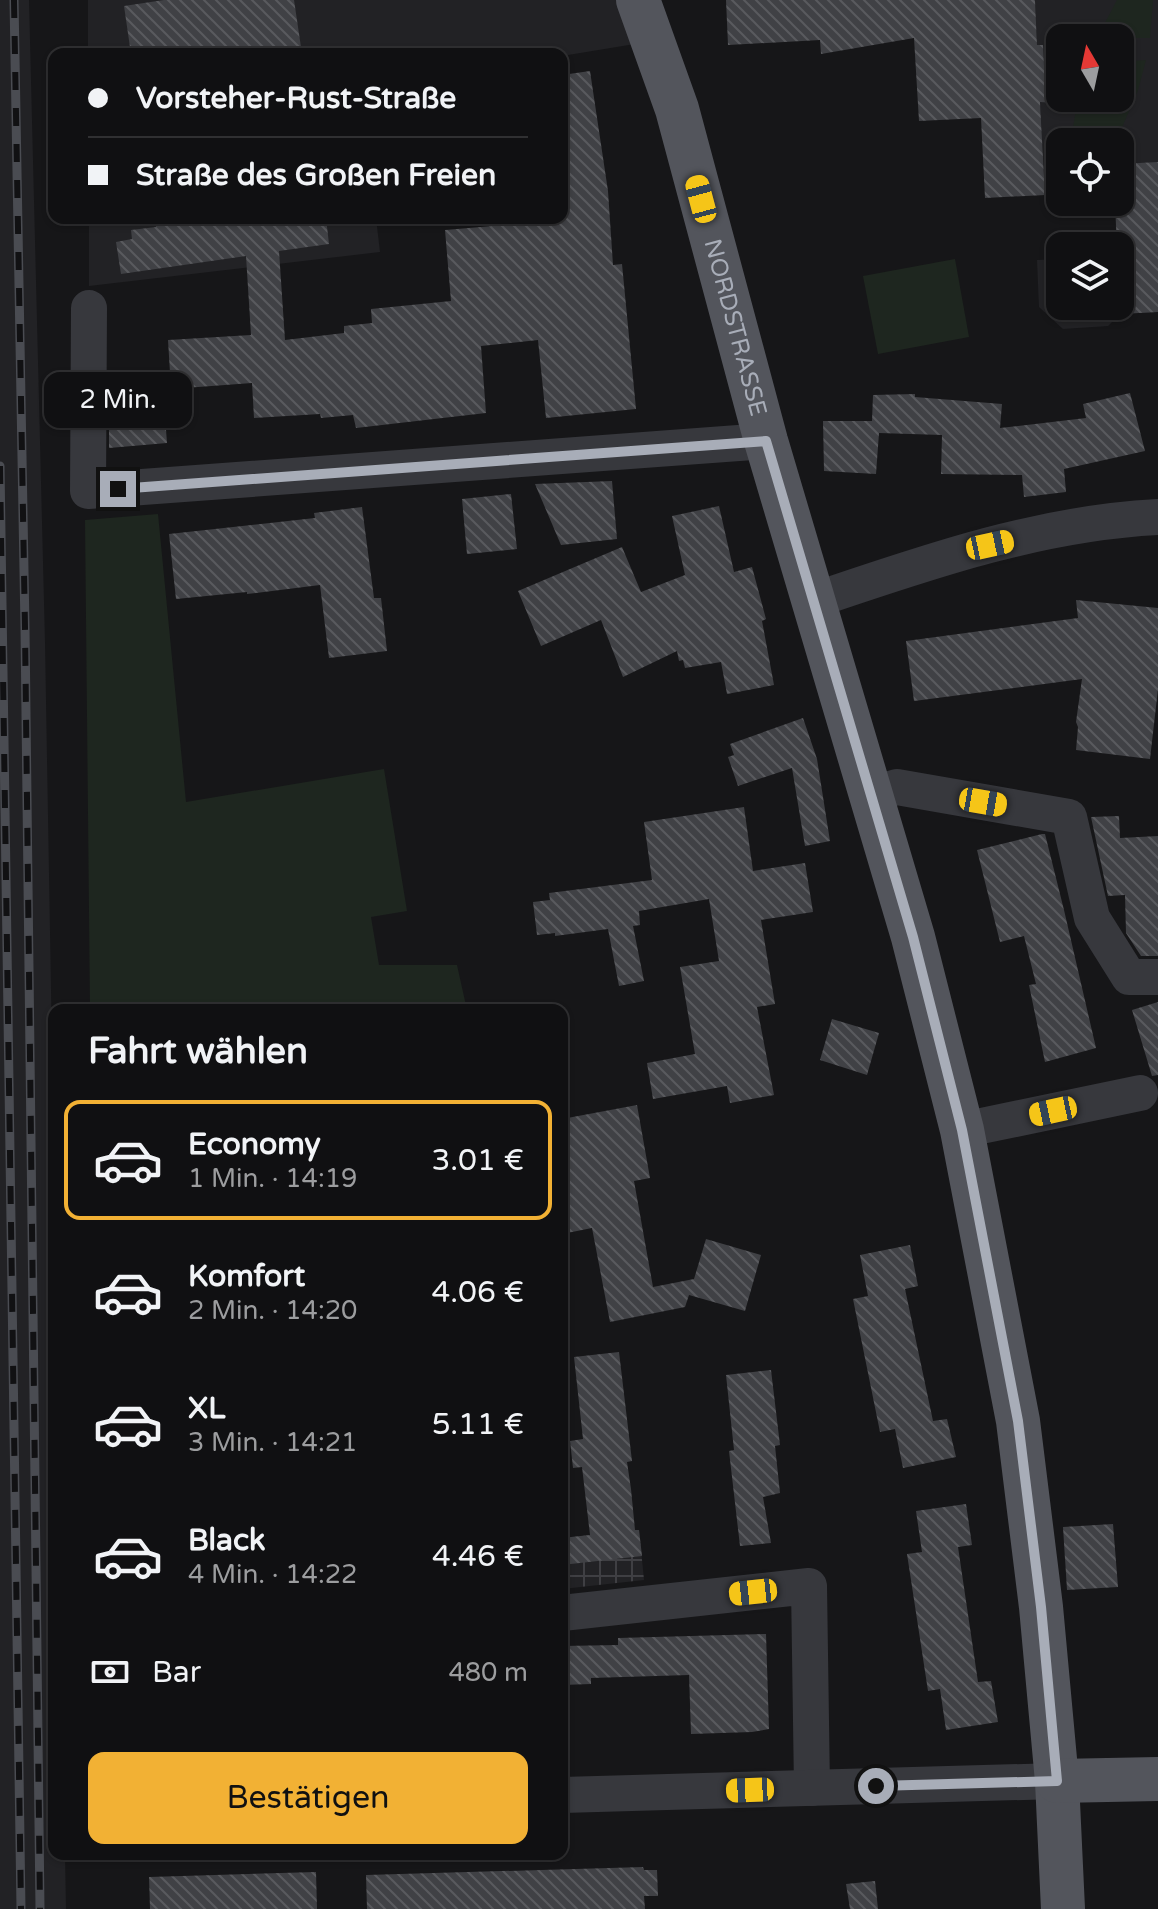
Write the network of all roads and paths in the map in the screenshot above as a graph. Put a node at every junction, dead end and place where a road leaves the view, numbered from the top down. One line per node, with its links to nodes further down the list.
1 (638, 0): 3 (main road, NORDSTRASSE)
2 (89, 308): 3 (street)
3 (766, 441): 5 (main road, NORDSTRASSE)
4 (1158, 517): 5 (street)
5 (812, 601): 6 (main road, NORDSTRASSE)
6 (870, 795): 7 (street); 9 (main road, NORDSTRASSE)
7 (1158, 977)
8 (1140, 1093): 9 (street)
9 (962, 1130): 12 (main road, NORDSTRASSE)
10 (568, 1612): 13 (street)
11 (1158, 1779): 12 (main road)
12 (1057, 1781): 13 (street); 15 (main road, NORDSTRASSE)
13 (812, 1788): 14 (street)
14 (568, 1795)
15 (1063, 1909)

